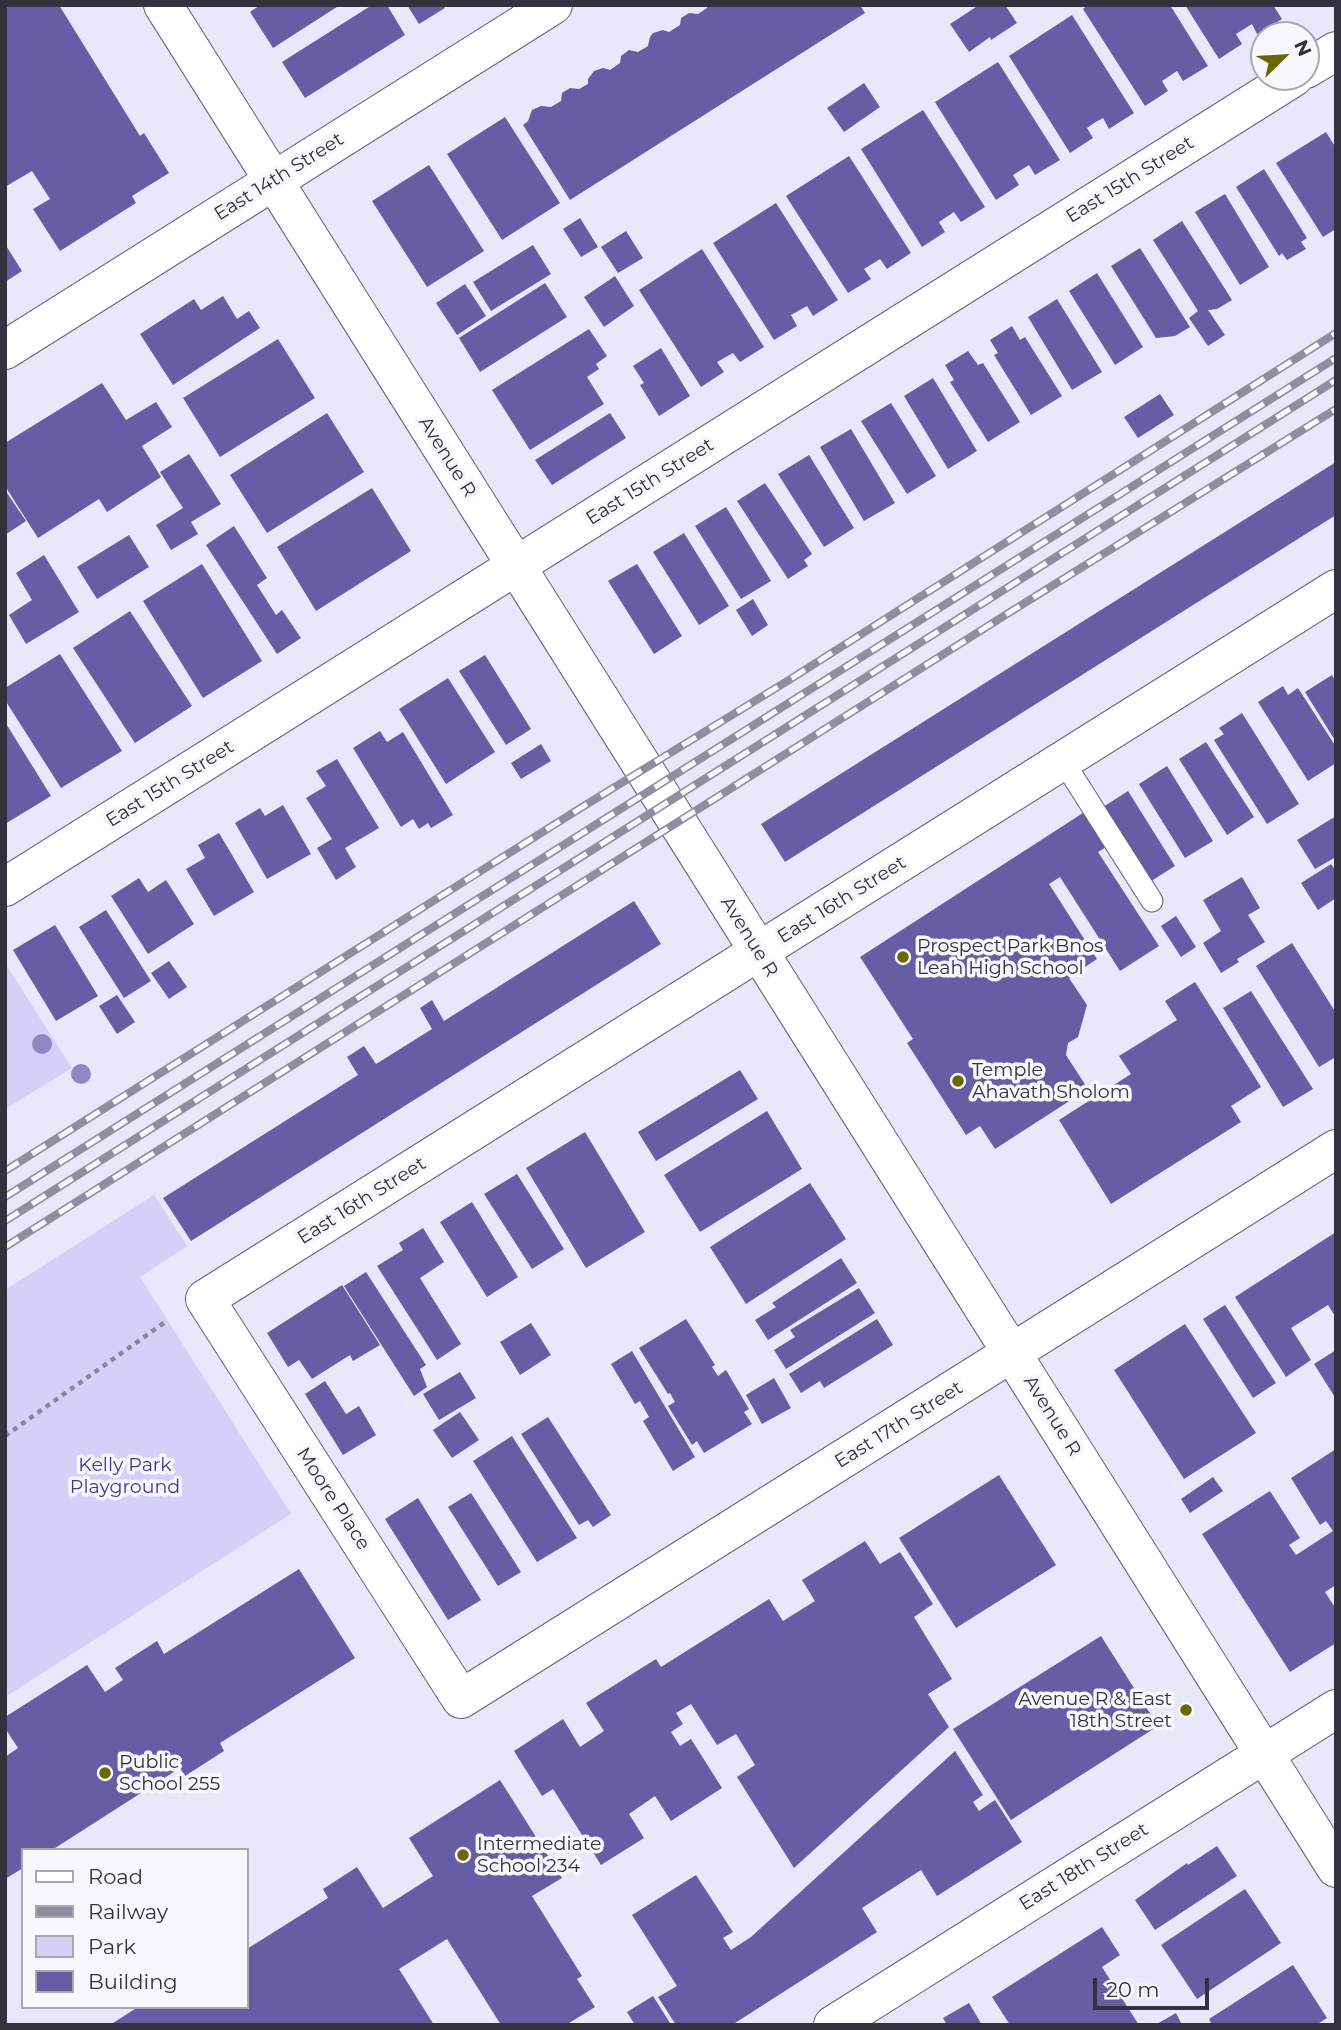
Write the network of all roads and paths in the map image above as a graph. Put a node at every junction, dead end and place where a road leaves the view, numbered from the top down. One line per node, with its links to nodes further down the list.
1 (163, 5): 6 (street, Avenue R)
2 (553, 5): 6 (street, East 14th Street)
3 (1336, 51): 4 (street)
4 (1320, 61)
5 (1272, 91): 8 (street, East 15th Street)
6 (274, 181): 7 (street, East 14th Street); 8 (street, Avenue R)
7 (5, 350)
8 (516, 566): 11 (street, East 15th Street); 13 (street, Avenue R)
9 (1336, 589): 10 (street, East 16th Street)
10 (1063, 761): 12 (lane); 13 (street, East 16th Street)
11 (5, 887)
12 (1152, 901)
13 (760, 952): 15 (street, East 16th Street); 17 (street, Avenue R)
14 (1336, 1149): 17 (street, East 17th Street)
15 (205, 1299): 19 (street, Moore Place)
16 (168, 1320): 18 (path)
17 (1012, 1354): 19 (street, East 17th Street); 21 (street, Avenue R)
18 (5, 1436)
19 (461, 1699)
20 (1336, 1709): 21 (street, East 18th Street)
21 (1264, 1754): 22 (street, Avenue R); 23 (street, East 18th Street)
22 (1336, 1868)
23 (833, 2025)

